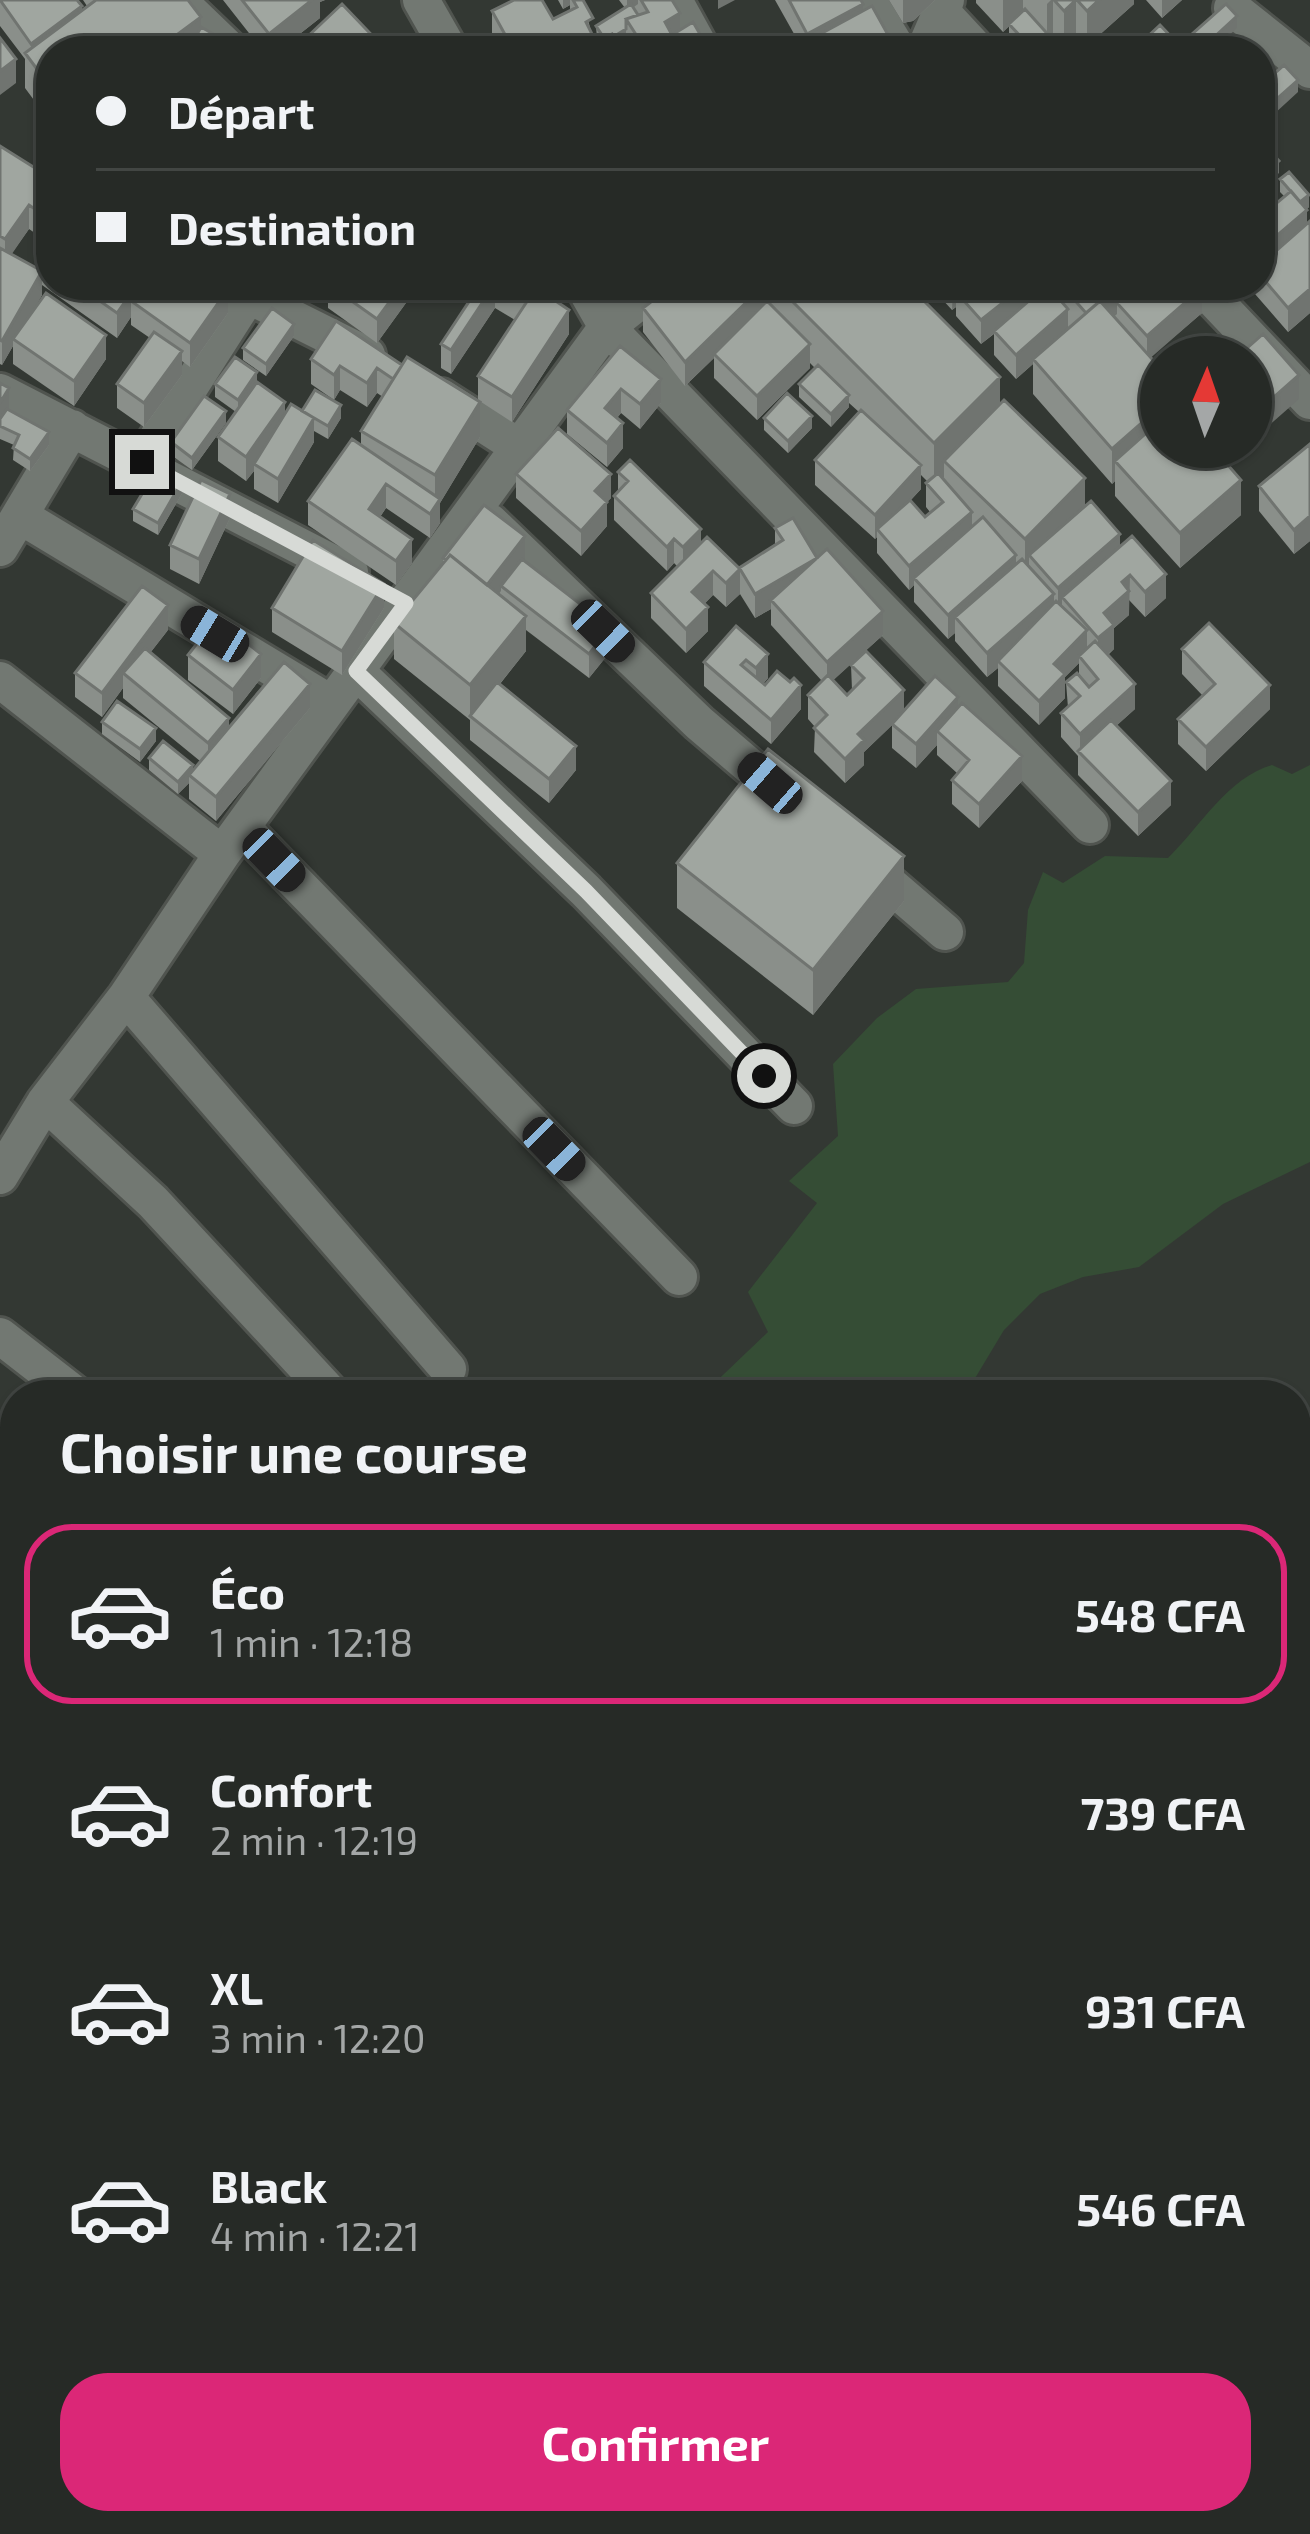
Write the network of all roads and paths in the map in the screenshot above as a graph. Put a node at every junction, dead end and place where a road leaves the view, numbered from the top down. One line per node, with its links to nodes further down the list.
1 (178, 0): 7 (street)
2 (421, 0): 8 (street)
3 (674, 0): 9 (street)
4 (868, 0): 10 (street)
5 (942, 5): 11 (street); 12 (street)
6 (1232, 8): 13 (street)
7 (215, 36)
8 (441, 36)
9 (694, 36)
10 (890, 36)
11 (930, 36)
12 (967, 36)
13 (1267, 36)
14 (1275, 42): 15 (street)
15 (1310, 70)
16 (237, 300): 26 (street)
17 (264, 300): 25 (street)
18 (592, 300): 21 (street)
19 (641, 300): 21 (street)
20 (1214, 300): 23 (street)
21 (607, 327): 25 (street); 34 (street)
22 (0, 392): 24 (street)
23 (1310, 400)
24 (72, 428): 26 (street); 28 (street)
25 (519, 447): 27 (street)
26 (142, 462): 30 (street)
27 (474, 507): 30 (street); 36 (street)
28 (22, 517): 29 (street); 33 (street)
29 (0, 548)
30 (406, 603): 31 (street)
31 (356, 671): 33 (street); 39 (street)
32 (0, 680): 35 (street)
33 (331, 704): 35 (street)
34 (1090, 825)
35 (232, 841): 37 (street); 41 (street)
36 (945, 932)
37 (126, 997): 38 (street); 43 (street)
38 (45, 1102): 40 (street); 45 (street)
39 (794, 1106)
40 (0, 1176)
41 (679, 1277)
42 (0, 1336): 44 (street)
43 (448, 1369)
44 (57, 1380)
45 (318, 1380)

